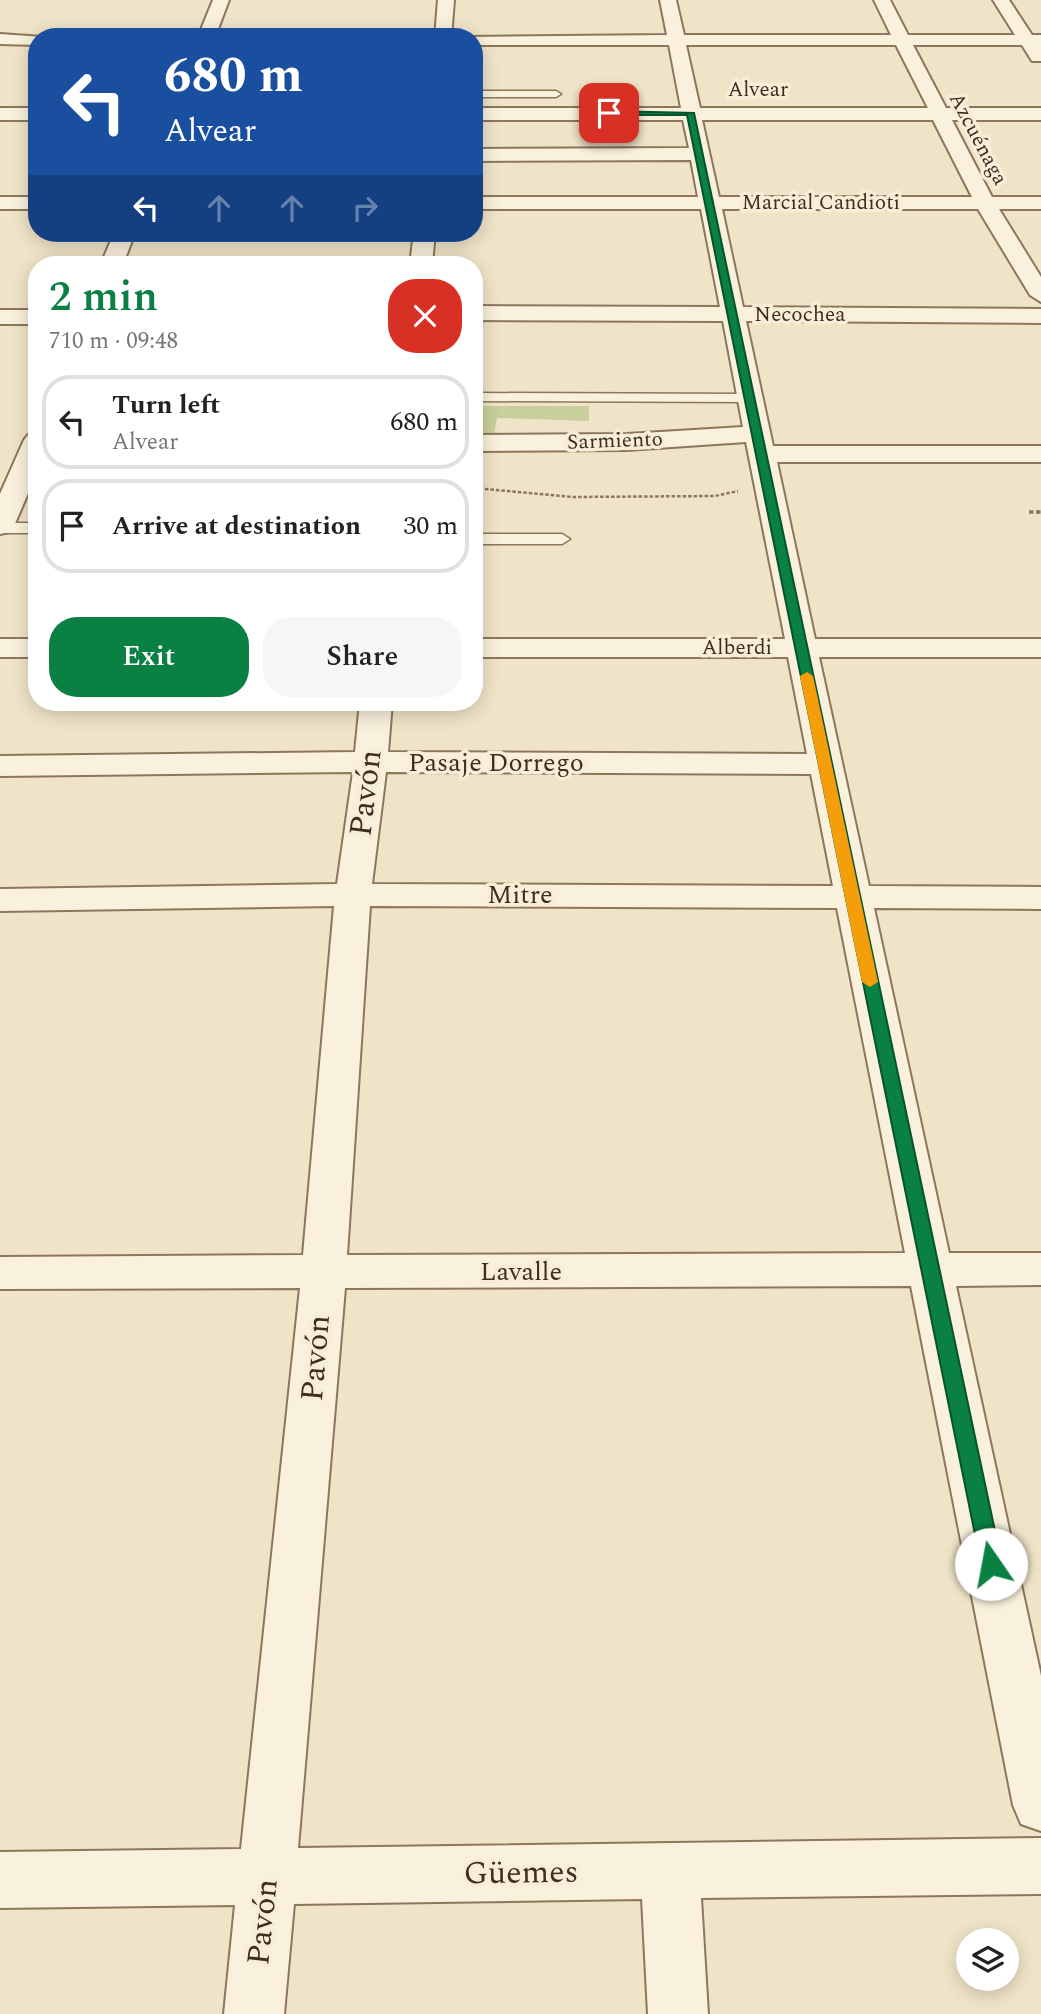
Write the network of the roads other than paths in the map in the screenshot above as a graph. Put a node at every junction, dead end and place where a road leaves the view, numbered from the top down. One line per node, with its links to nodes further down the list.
1 (221, 0): 6 (street)
2 (446, 0): 7 (street)
3 (668, 0): 11 (street)
4 (882, 0): 12 (street, Azcuénaga)
5 (1001, 0): 13 (street)
6 (209, 28)
7 (444, 28)
8 (0, 39): 9 (street)
9 (28, 40)
10 (483, 40): 11 (street)
11 (676, 40): 12 (street); 17 (street)
12 (902, 40): 13 (street); 21 (street, Azcuénaga)
13 (1034, 40): 14 (street)
14 (1041, 62)
15 (483, 94): 16 (lane)
16 (556, 94)
17 (690, 113): 20 (street, Alvear); 21 (street, Alvear); 24 (street)
18 (0, 114): 19 (street)
19 (28, 114)
20 (483, 114)
21 (938, 114): 22 (street, Alvear); 29 (street, Azcuénaga)
22 (1041, 114)
23 (483, 155): 24 (street)
24 (699, 155): 25 (street)
25 (708, 202): 28 (street, Marcial Candioti); 29 (street, Marcial Candioti); 33 (street)
26 (0, 203): 27 (street)
27 (28, 203)
28 (483, 203)
29 (985, 203): 30 (street, Marcial Candioti); 31 (street, Azcuénaga)
30 (1041, 203)
31 (1041, 295)
32 (483, 313): 33 (street, Necochea)
33 (732, 314): 34 (street, Necochea); 39 (street)
34 (1041, 316)
35 (0, 317): 36 (street)
36 (28, 317)
37 (483, 398): 39 (lane)
38 (483, 443): 39 (street, Sarmiento)
39 (757, 443): 41 (street, Sarmiento); 51 (street)
40 (28, 454): 42 (street)
41 (1041, 454)
42 (0, 460)
43 (28, 466): 44 (street)
44 (0, 527): 45 (lane)
45 (28, 528)
46 (483, 539): 47 (lane)
47 (562, 539)
48 (0, 648): 49 (street)
49 (28, 648)
50 (483, 648): 51 (street, Alberdi)
51 (801, 648): 52 (street, Alberdi); 55 (street)
52 (1041, 648)
53 (375, 711): 54 (street, Pavón)
54 (371, 762): 55 (street, Pasaje Dorrego); 56 (street, Pasaje Dorrego); 57 (street, Pavón)
55 (825, 764): 58 (street)
56 (0, 766)
57 (353, 895): 58 (street, Mitre); 60 (street, Mitre); 64 (street, Pavón)
58 (853, 897): 59 (street, Mitre); 61 (street)
59 (1041, 898)
60 (0, 900)
61 (930, 1269): 62 (street, Lavalle); 64 (street, Lavalle); 65 (street)
62 (1041, 1269)
63 (0, 1273): 64 (street, Lavalle)
64 (324, 1273): 68 (street, Pavón)
65 (1041, 1805)
66 (1041, 1866): 67 (street, Güemes)
67 (670, 1871): 68 (street, Güemes); 71 (street)
68 (268, 1876): 69 (street, Güemes); 70 (street, Pavón)
69 (0, 1880)
70 (254, 2014)
71 (678, 2014)

